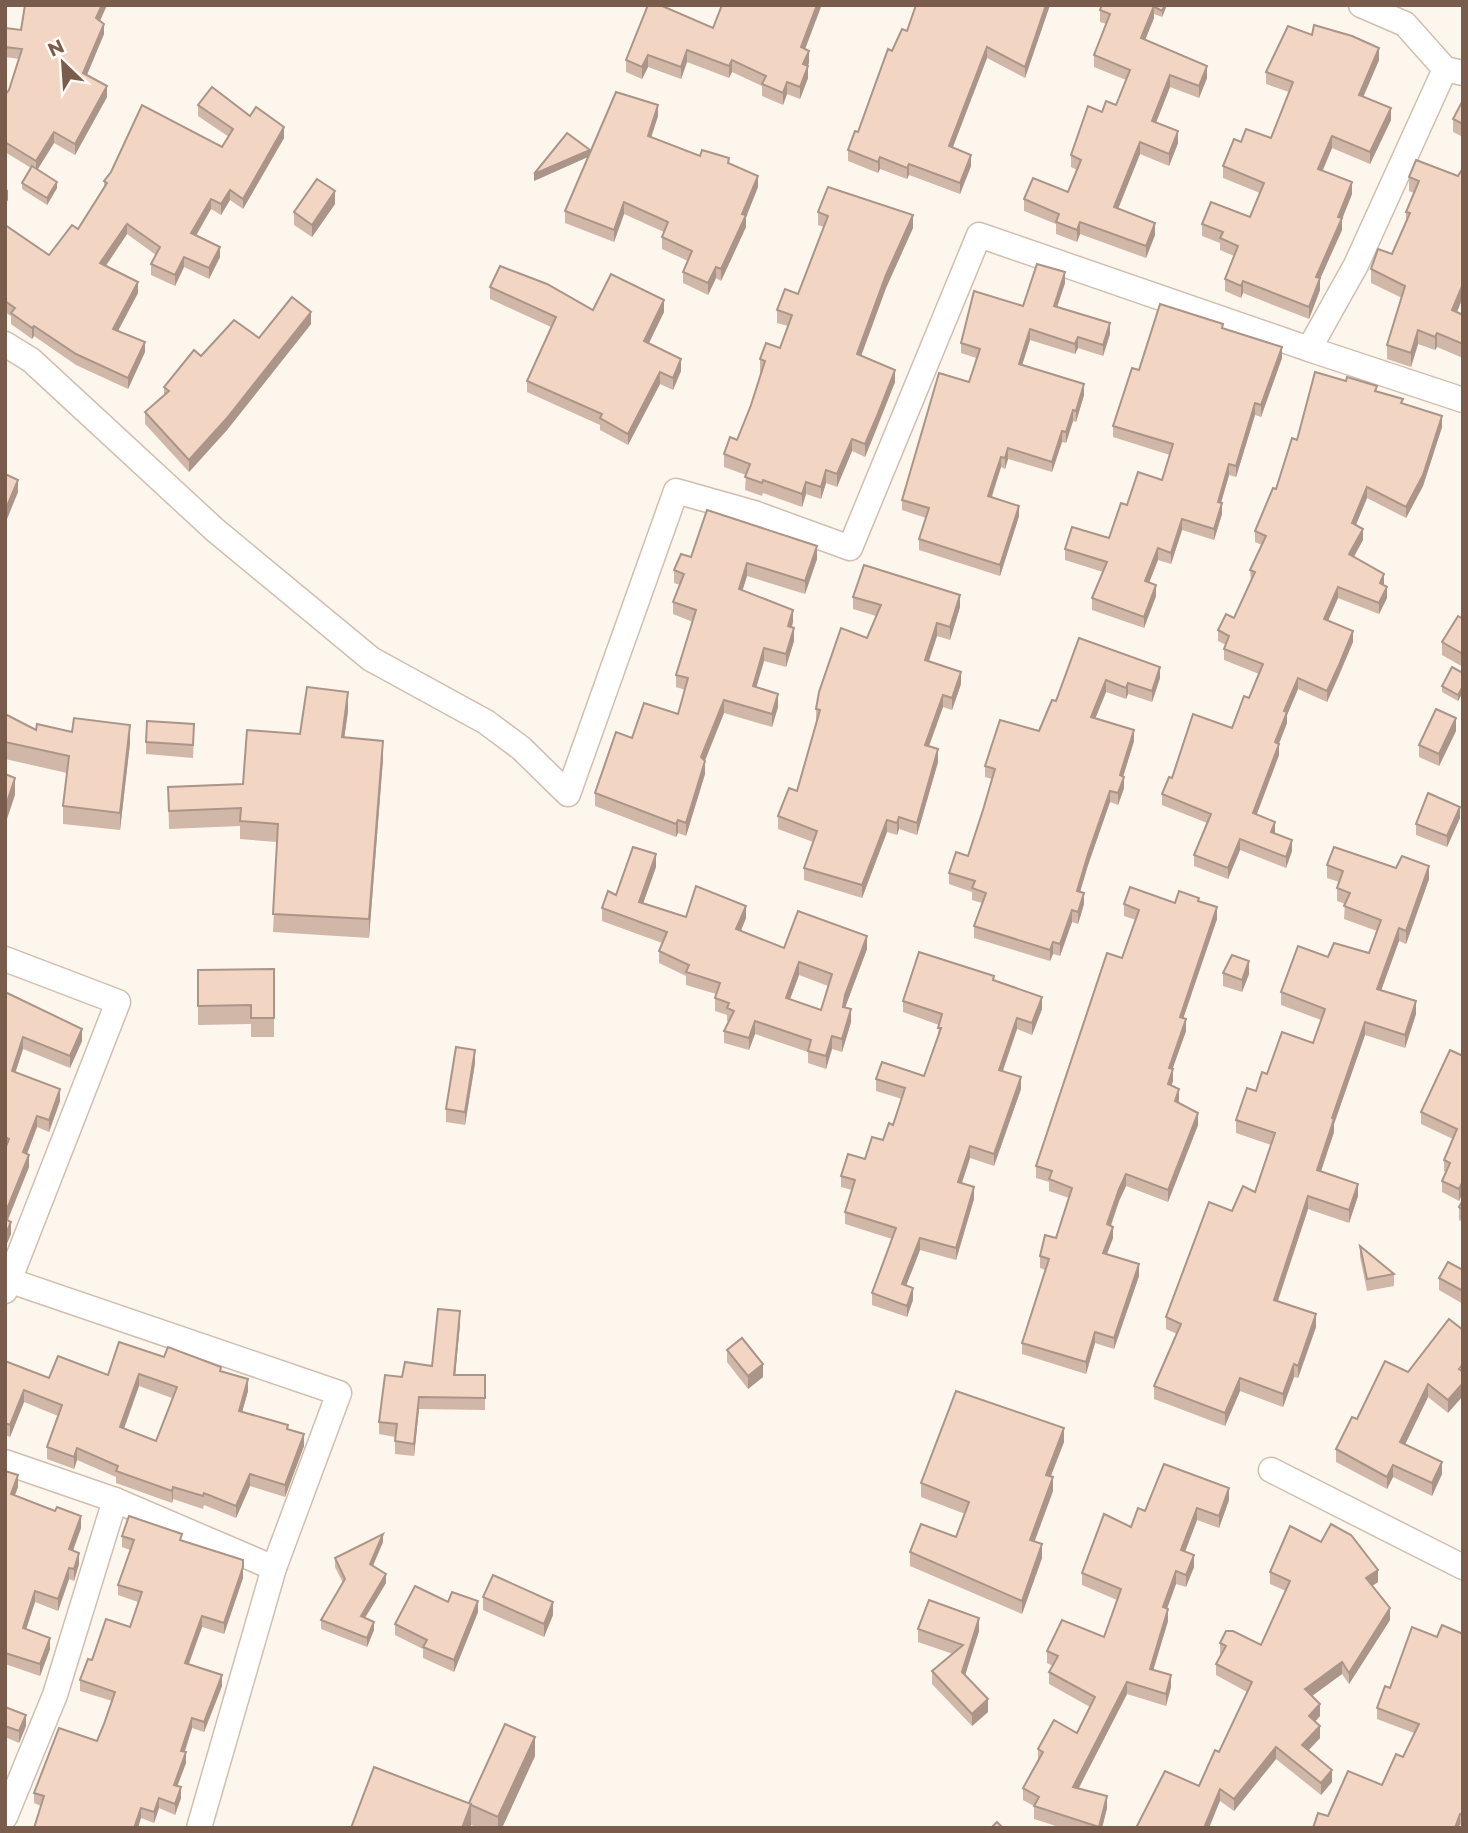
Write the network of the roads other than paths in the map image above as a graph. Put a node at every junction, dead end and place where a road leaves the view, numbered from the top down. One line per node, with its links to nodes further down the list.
1 (1361, 5): 2 (street)
2 (1406, 14): 3 (street)
3 (1454, 71): 5 (street)
4 (5, 344): 5 (street)
5 (1309, 349): 6 (street)
6 (1463, 400)
7 (5, 959): 8 (street)
8 (6, 1284): 13 (street)
9 (5, 1462): 11 (street)
10 (1271, 1470): 12 (street)
11 (115, 1500): 13 (street); 14 (street)
12 (1463, 1567)
13 (274, 1568): 15 (street)
14 (5, 1817)
15 (199, 1828)

